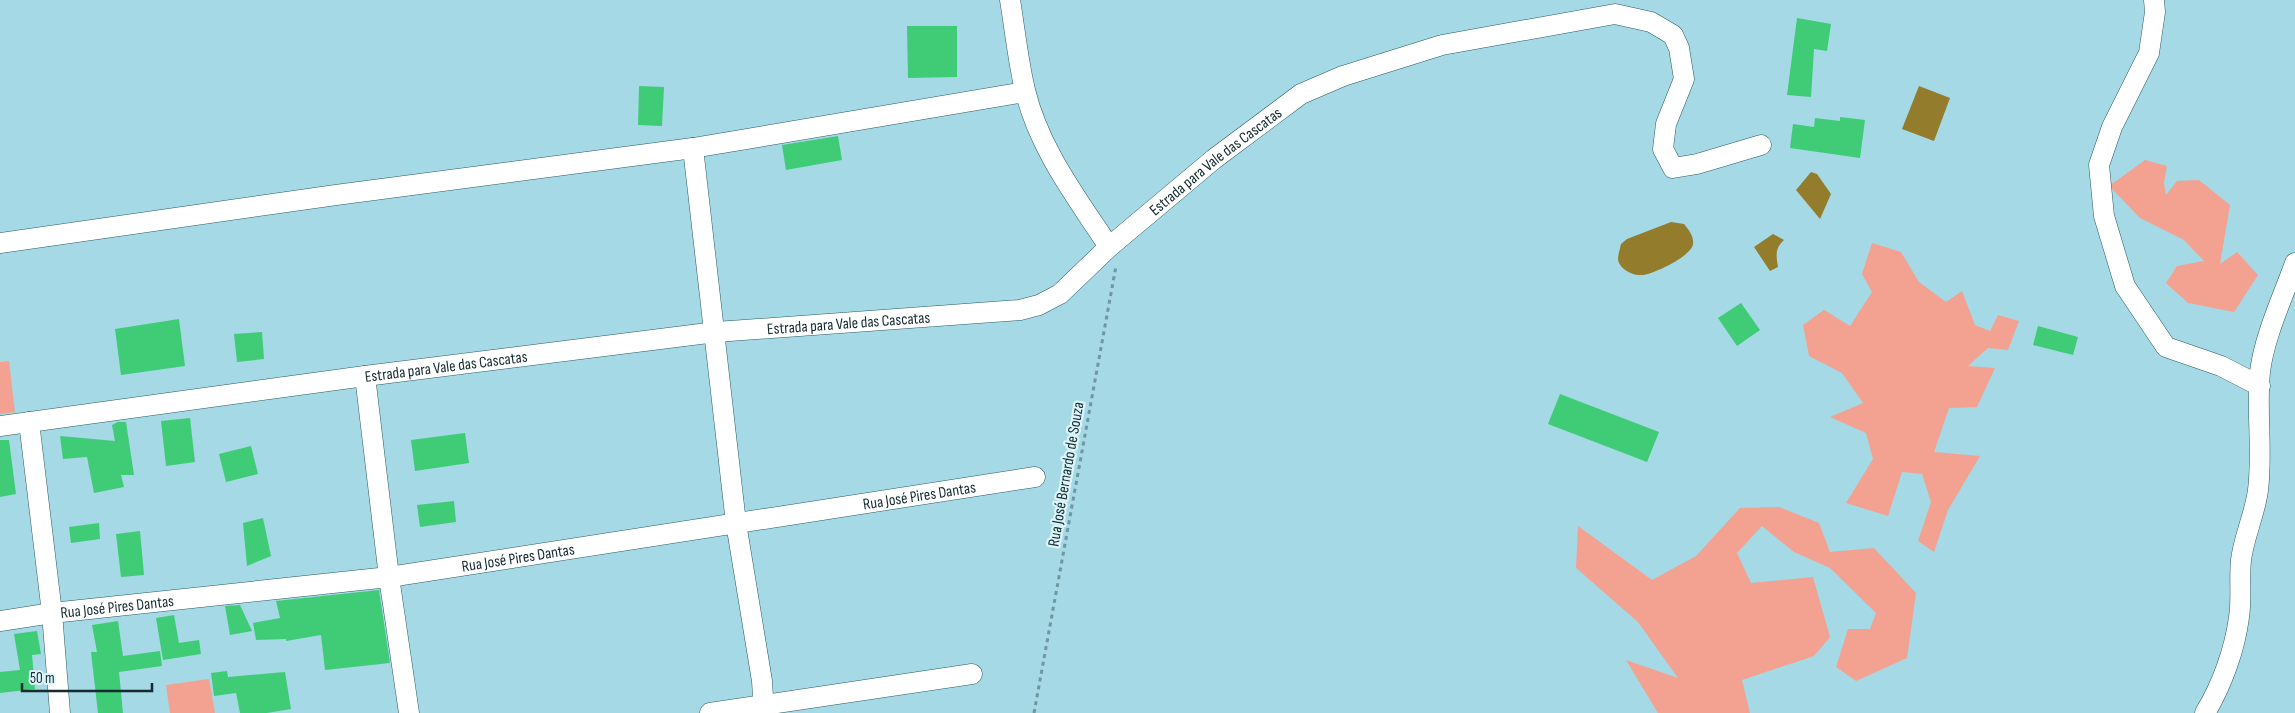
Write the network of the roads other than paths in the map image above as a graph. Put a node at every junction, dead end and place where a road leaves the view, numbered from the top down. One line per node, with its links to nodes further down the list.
1 (1010, 0): 3 (street)
2 (2154, 0): 11 (street)
3 (1025, 92): 5 (street); 7 (street)
4 (1761, 145): 7 (street, Estrada para Vale das Cascatas)
5 (693, 148): 6 (street); 9 (street)
6 (0, 243)
7 (1115, 243): 9 (street, Estrada para Vale das Cascatas)
8 (2295, 263): 11 (street)
9 (716, 332): 10 (street, Estrada para Vale das Cascatas); 15 (street)
10 (365, 376): 12 (street, Estrada para Vale das Cascatas); 16 (street)
11 (2260, 386): 24 (street)
12 (28, 422): 13 (street, Estrada para Vale das Cascatas); 17 (street)
13 (0, 426)
14 (1035, 477): 15 (street, Rua José Pires Dantas)
15 (736, 523): 16 (street, Rua José Pires Dantas); 20 (street)
16 (389, 577): 17 (street, Rua José Pires Dantas); 22 (street)
17 (52, 613): 18 (street, Rua José Pires Dantas); 21 (street)
18 (0, 621)
19 (972, 674): 20 (street)
20 (764, 709): 23 (street)
21 (60, 713)
22 (409, 713)
23 (710, 713)
24 (2205, 713)

